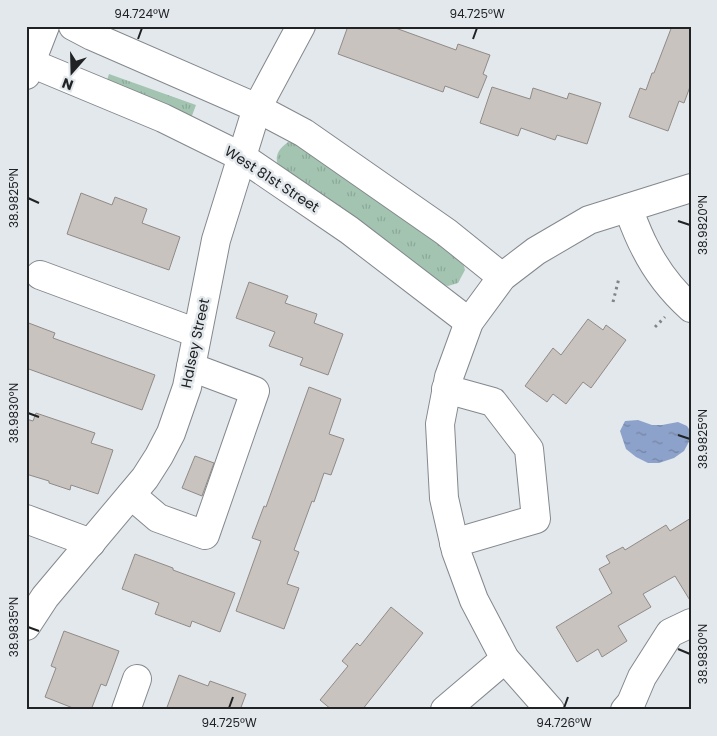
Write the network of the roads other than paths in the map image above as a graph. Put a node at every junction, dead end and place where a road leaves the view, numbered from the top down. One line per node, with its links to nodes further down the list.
1 (45, 26): 4 (street)
2 (74, 26): 5 (street)
3 (301, 26): 5 (street, Halsey Street)
4 (28, 66): 6 (street, West 81st Street)
5 (257, 108): 6 (street, Halsey Street); 10 (street)
6 (242, 157): 12 (street, West 81st Street); 13 (street, Halsey Street)
7 (691, 188): 8 (street)
8 (628, 208): 10 (street); 11 (street)
9 (40, 275): 13 (street)
10 (502, 277): 12 (street)
11 (691, 308)
12 (469, 322): 15 (street)
13 (197, 333): 14 (street, Halsey Street)
14 (191, 367): 16 (street, Halsey Street); 16 (street)
15 (446, 389): 19 (street); 19 (street)
16 (131, 495): 18 (street, Halsey Street)
17 (26, 519): 18 (street)
18 (91, 543): 21 (street, Halsey Street)
19 (454, 543): 22 (street)
20 (691, 623): 24 (street)
21 (26, 626)
22 (504, 659): 26 (street); 27 (street)
23 (137, 679): 25 (street)
24 (632, 708)
25 (126, 710)
26 (445, 710)
27 (550, 710)

